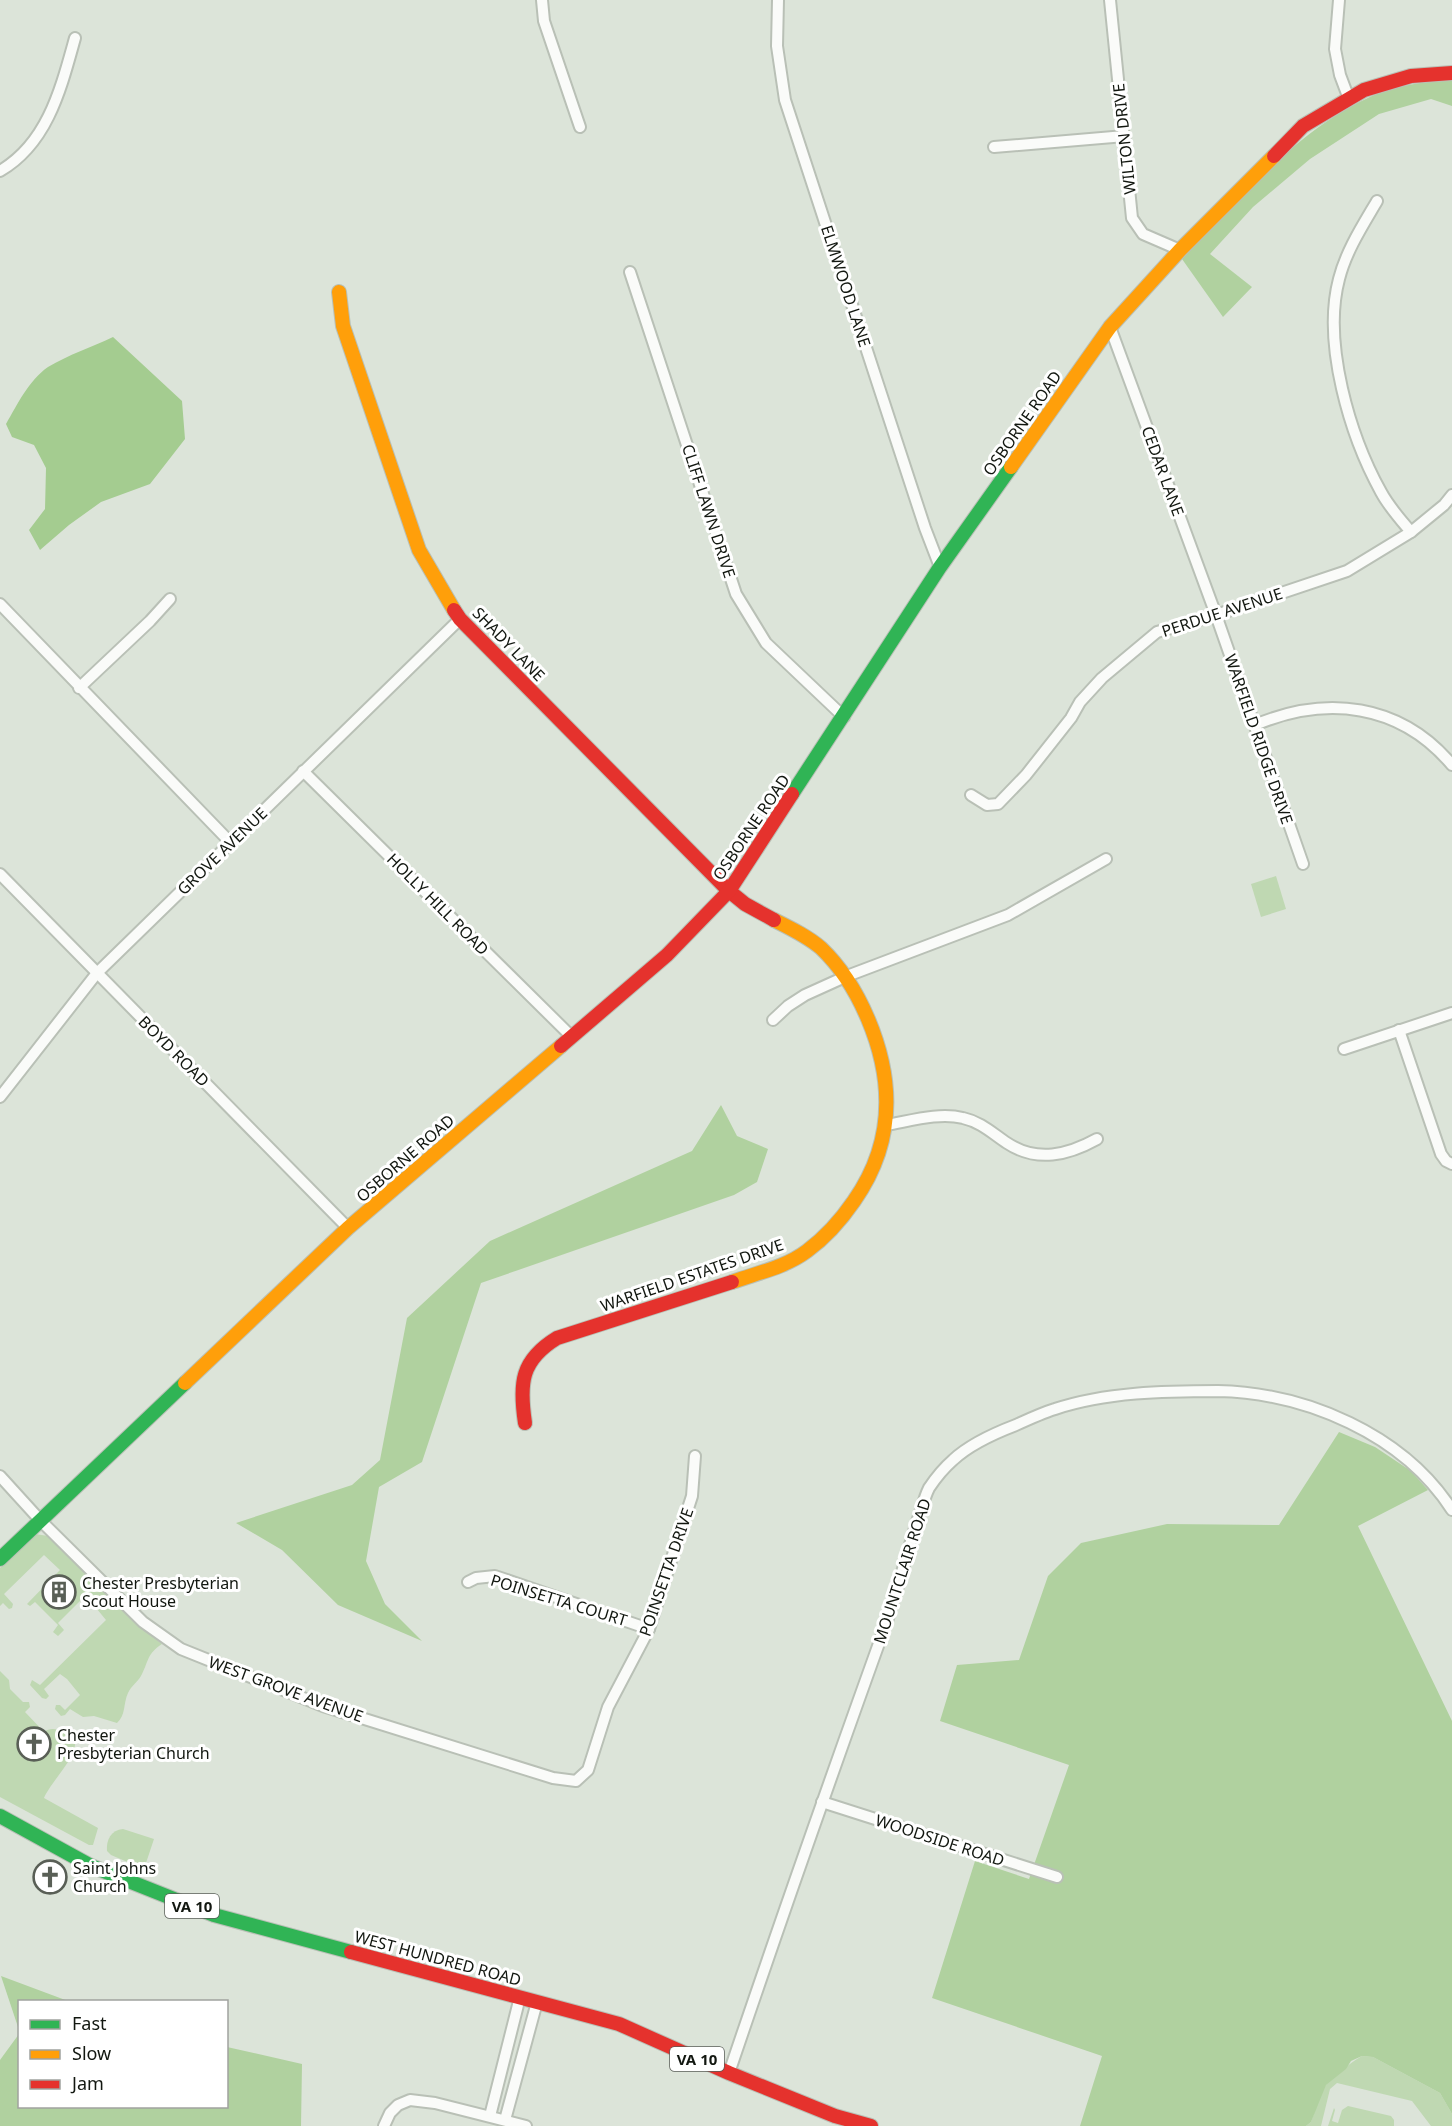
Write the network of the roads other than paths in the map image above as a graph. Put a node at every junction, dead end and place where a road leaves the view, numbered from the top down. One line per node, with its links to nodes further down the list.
1 (542, 0): 8 (street)
2 (778, 0): 19 (street, ELMWOOD LANE)
3 (1110, 0): 9 (street, WILTON DRIVE)
4 (1340, 0): 7 (street)
5 (75, 38): 11 (street)
6 (1452, 73): 7 (street, OSBORNE ROAD)
7 (1350, 99): 13 (street, OSBORNE ROAD)
8 (580, 127)
9 (1125, 136): 10 (street); 13 (street, WILTON DRIVE)
10 (994, 147)
11 (0, 171)
12 (1377, 201): 18 (street)
13 (1180, 250): 16 (street, OSBORNE ROAD)
14 (630, 272): 25 (street, CLIFF LAWN DRIVE)
15 (339, 292): 23 (street, SHADY LANE)
16 (1110, 327): 19 (street, OSBORNE ROAD); 22 (street, CEDAR LANE)
17 (1452, 495): 18 (street, PERDUE AVENUE)
18 (1411, 532): 22 (street, PERDUE AVENUE)
19 (940, 567): 25 (street, OSBORNE ROAD)
20 (170, 599): 24 (street)
21 (0, 604): 24 (street)
22 (1216, 615): 26 (street, WARFIELD RIDGE DRIVE); 29 (street, PERDUE AVENUE)
23 (460, 619): 28 (street, GROVE AVENUE); 34 (street, SHADY LANE)
24 (79, 688): 30 (street)
25 (844, 717): 34 (street, OSBORNE ROAD)
26 (1254, 725): 27 (street); 32 (street, WARFIELD RIDGE DRIVE)
27 (1452, 765)
28 (303, 771): 30 (street, GROVE AVENUE); 40 (street, HOLLY HILL ROAD)
29 (970, 795)
30 (231, 843): 35 (street, GROVE AVENUE)
31 (1106, 859): 36 (street)
32 (1303, 864)
33 (0, 874): 35 (street, BOYD ROAD)
34 (729, 891): 36 (street, WARFIELD ESTATES DRIVE); 40 (street, OSBORNE ROAD)
35 (97, 973): 42 (street, GROVE AVENUE); 46 (street, BOYD ROAD)
36 (847, 976): 38 (street); 43 (street, WARFIELD ESTATES DRIVE)
37 (1452, 1013): 39 (street)
38 (773, 1020)
39 (1399, 1030): 41 (street); 45 (street)
40 (572, 1037): 46 (street, OSBORNE ROAD)
41 (1344, 1048)
42 (0, 1097)
43 (886, 1125): 44 (street); 47 (street, WARFIELD ESTATES DRIVE)
44 (1097, 1139)
45 (1452, 1164)
46 (348, 1228): 51 (street, OSBORNE ROAD)
47 (525, 1423)
48 (695, 1456): 54 (street, POINSETTA DRIVE)
49 (0, 1476): 51 (street)
50 (1452, 1510): 56 (street, MOUNTCLAIR ROAD)
51 (40, 1520): 52 (street, OSBORNE ROAD); 55 (street, WEST GROVE AVENUE)
52 (0, 1559)
53 (468, 1582): 54 (street, POINSETTA COURT)
54 (649, 1629): 55 (street, POINSETTA DRIVE)
55 (576, 1781)
56 (822, 1802): 58 (street, WOODSIDE ROAD); 61 (street, MOUNTCLAIR ROAD)
57 (0, 1816): 59 (street, WEST HUNDRED ROAD / VA 10)
58 (1057, 1877)
59 (520, 1997): 60 (street, WEST HUNDRED ROAD / VA 10); 62 (street)
60 (537, 2002): 61 (street, WEST HUNDRED ROAD / VA 10); 63 (street)
61 (729, 2073): 64 (street, WEST HUNDRED ROAD / VA 10)
62 (490, 2116): 63 (street); 65 (street)
63 (505, 2120): 66 (street)
64 (834, 2121): 67 (street, WEST HUNDRED ROAD / VA 10)
65 (384, 2126)
66 (526, 2126)
67 (871, 2126)

